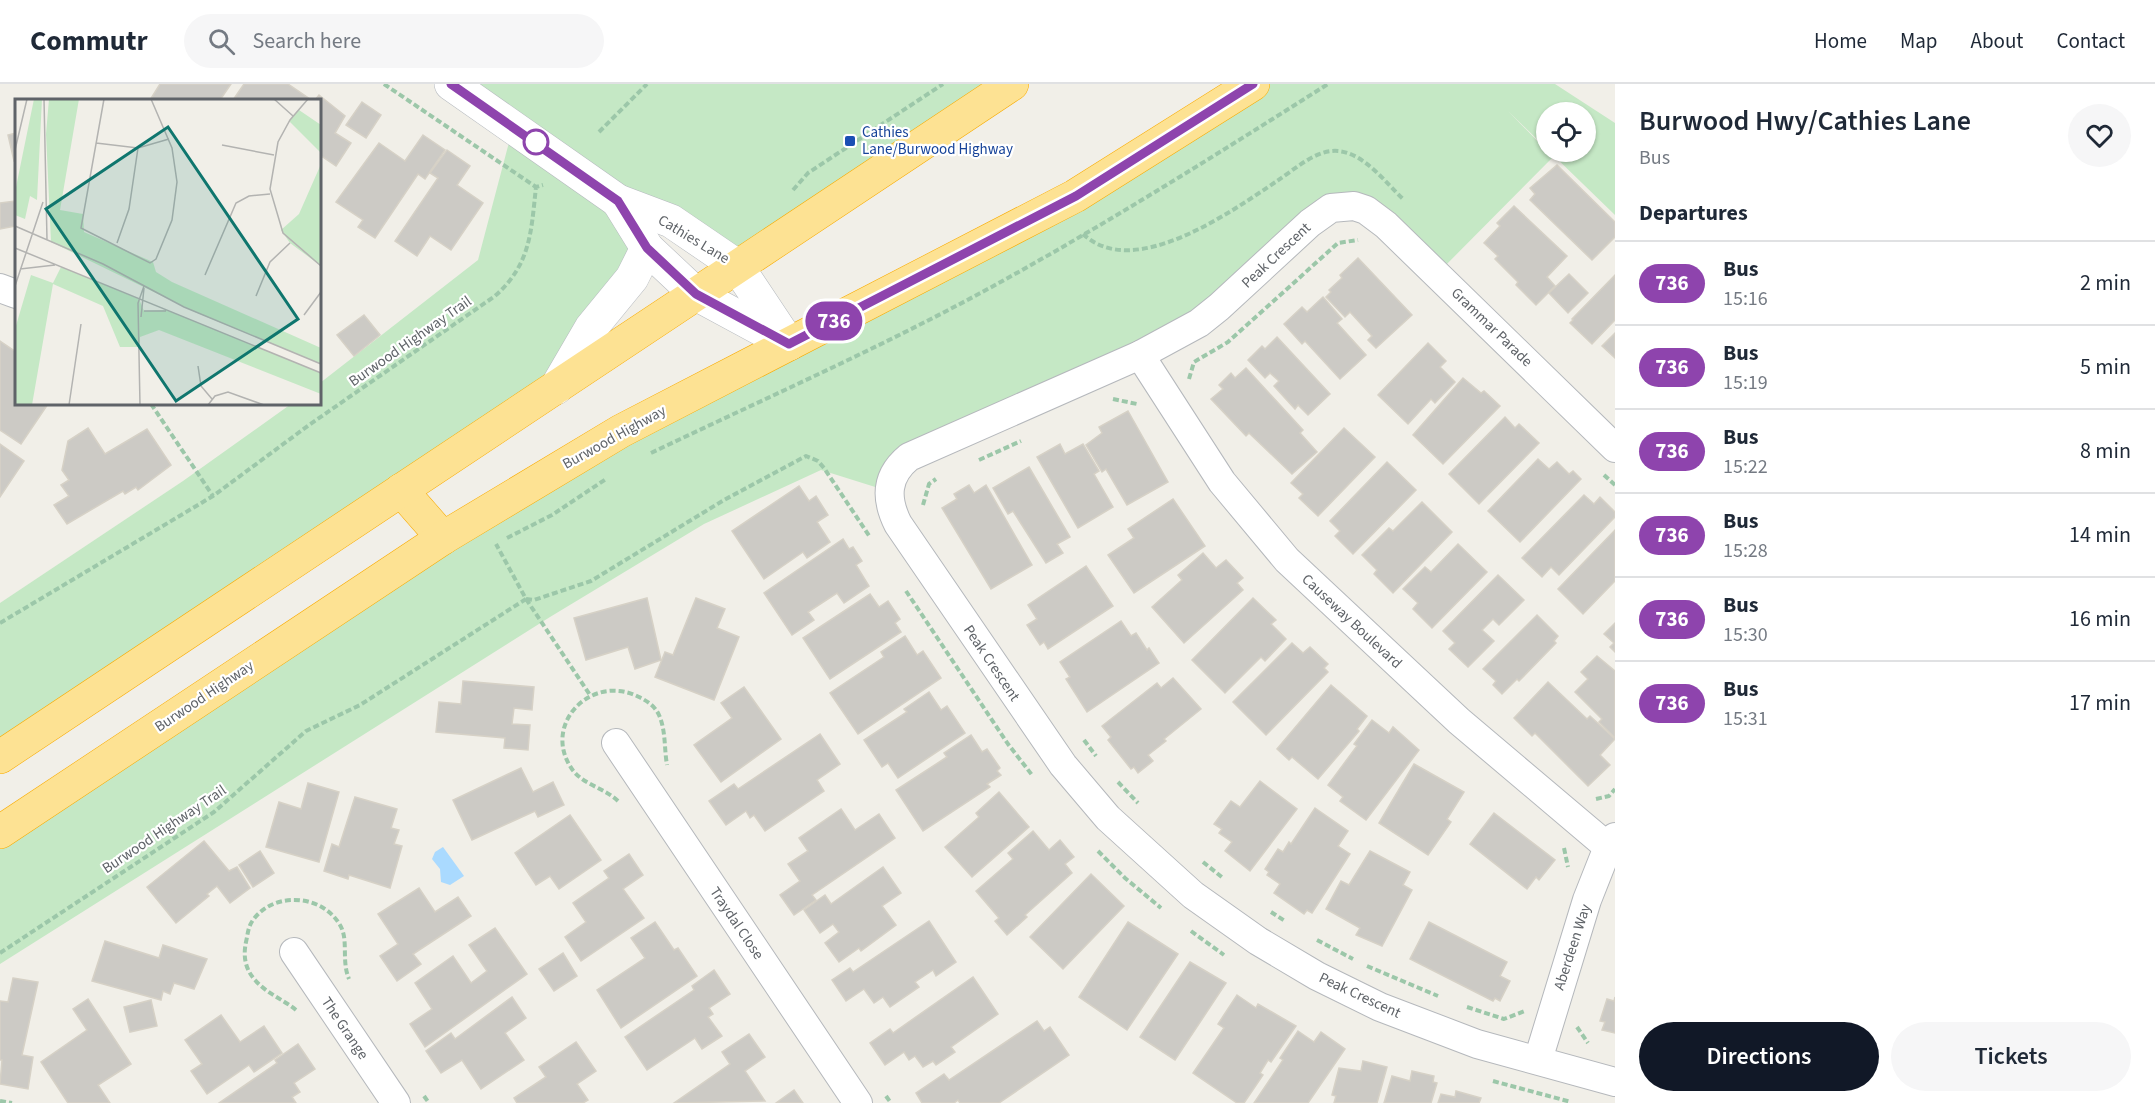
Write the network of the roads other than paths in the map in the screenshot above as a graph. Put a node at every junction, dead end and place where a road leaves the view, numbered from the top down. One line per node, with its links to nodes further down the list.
1 (451, 84): 4 (street, Cathies Lane)
2 (1012, 84): 7 (highway)
3 (1253, 84): 11 (highway, Burwood Highway)
4 (618, 201): 6 (street, Cathies Lane); 7 (street, Cathies Lane)
5 (1366, 210): 12 (street, Peak Crescent); 14 (street, Grammar Parade)
6 (647, 248): 10 (street, Cathies Lane); 13 (street)
7 (737, 266): 10 (highway); 11 (street, Cathies Lane)
8 (0, 288): 9 (street)
9 (15, 294)
10 (696, 294): 11 (street, Cathies Lane); 13 (highway)
11 (789, 344): 16 (highway, Burwood Highway)
12 (1140, 355): 20 (street, Causeway Boulevard); 22 (street, Peak Crescent)
13 (556, 388): 15 (highway)
14 (1615, 448)
15 (401, 490): 16 (highway); 18 (highway)
16 (443, 538): 19 (highway, Burwood Highway)
17 (616, 742): 25 (street, Traydal Close)
18 (0, 757)
19 (0, 832)
20 (1612, 842): 22 (street, Aberdeen Way)
21 (294, 952): 24 (street, The Grange)
22 (1538, 1060): 23 (street, Peak Crescent)
23 (1615, 1082)
24 (396, 1103)
25 (858, 1103)

